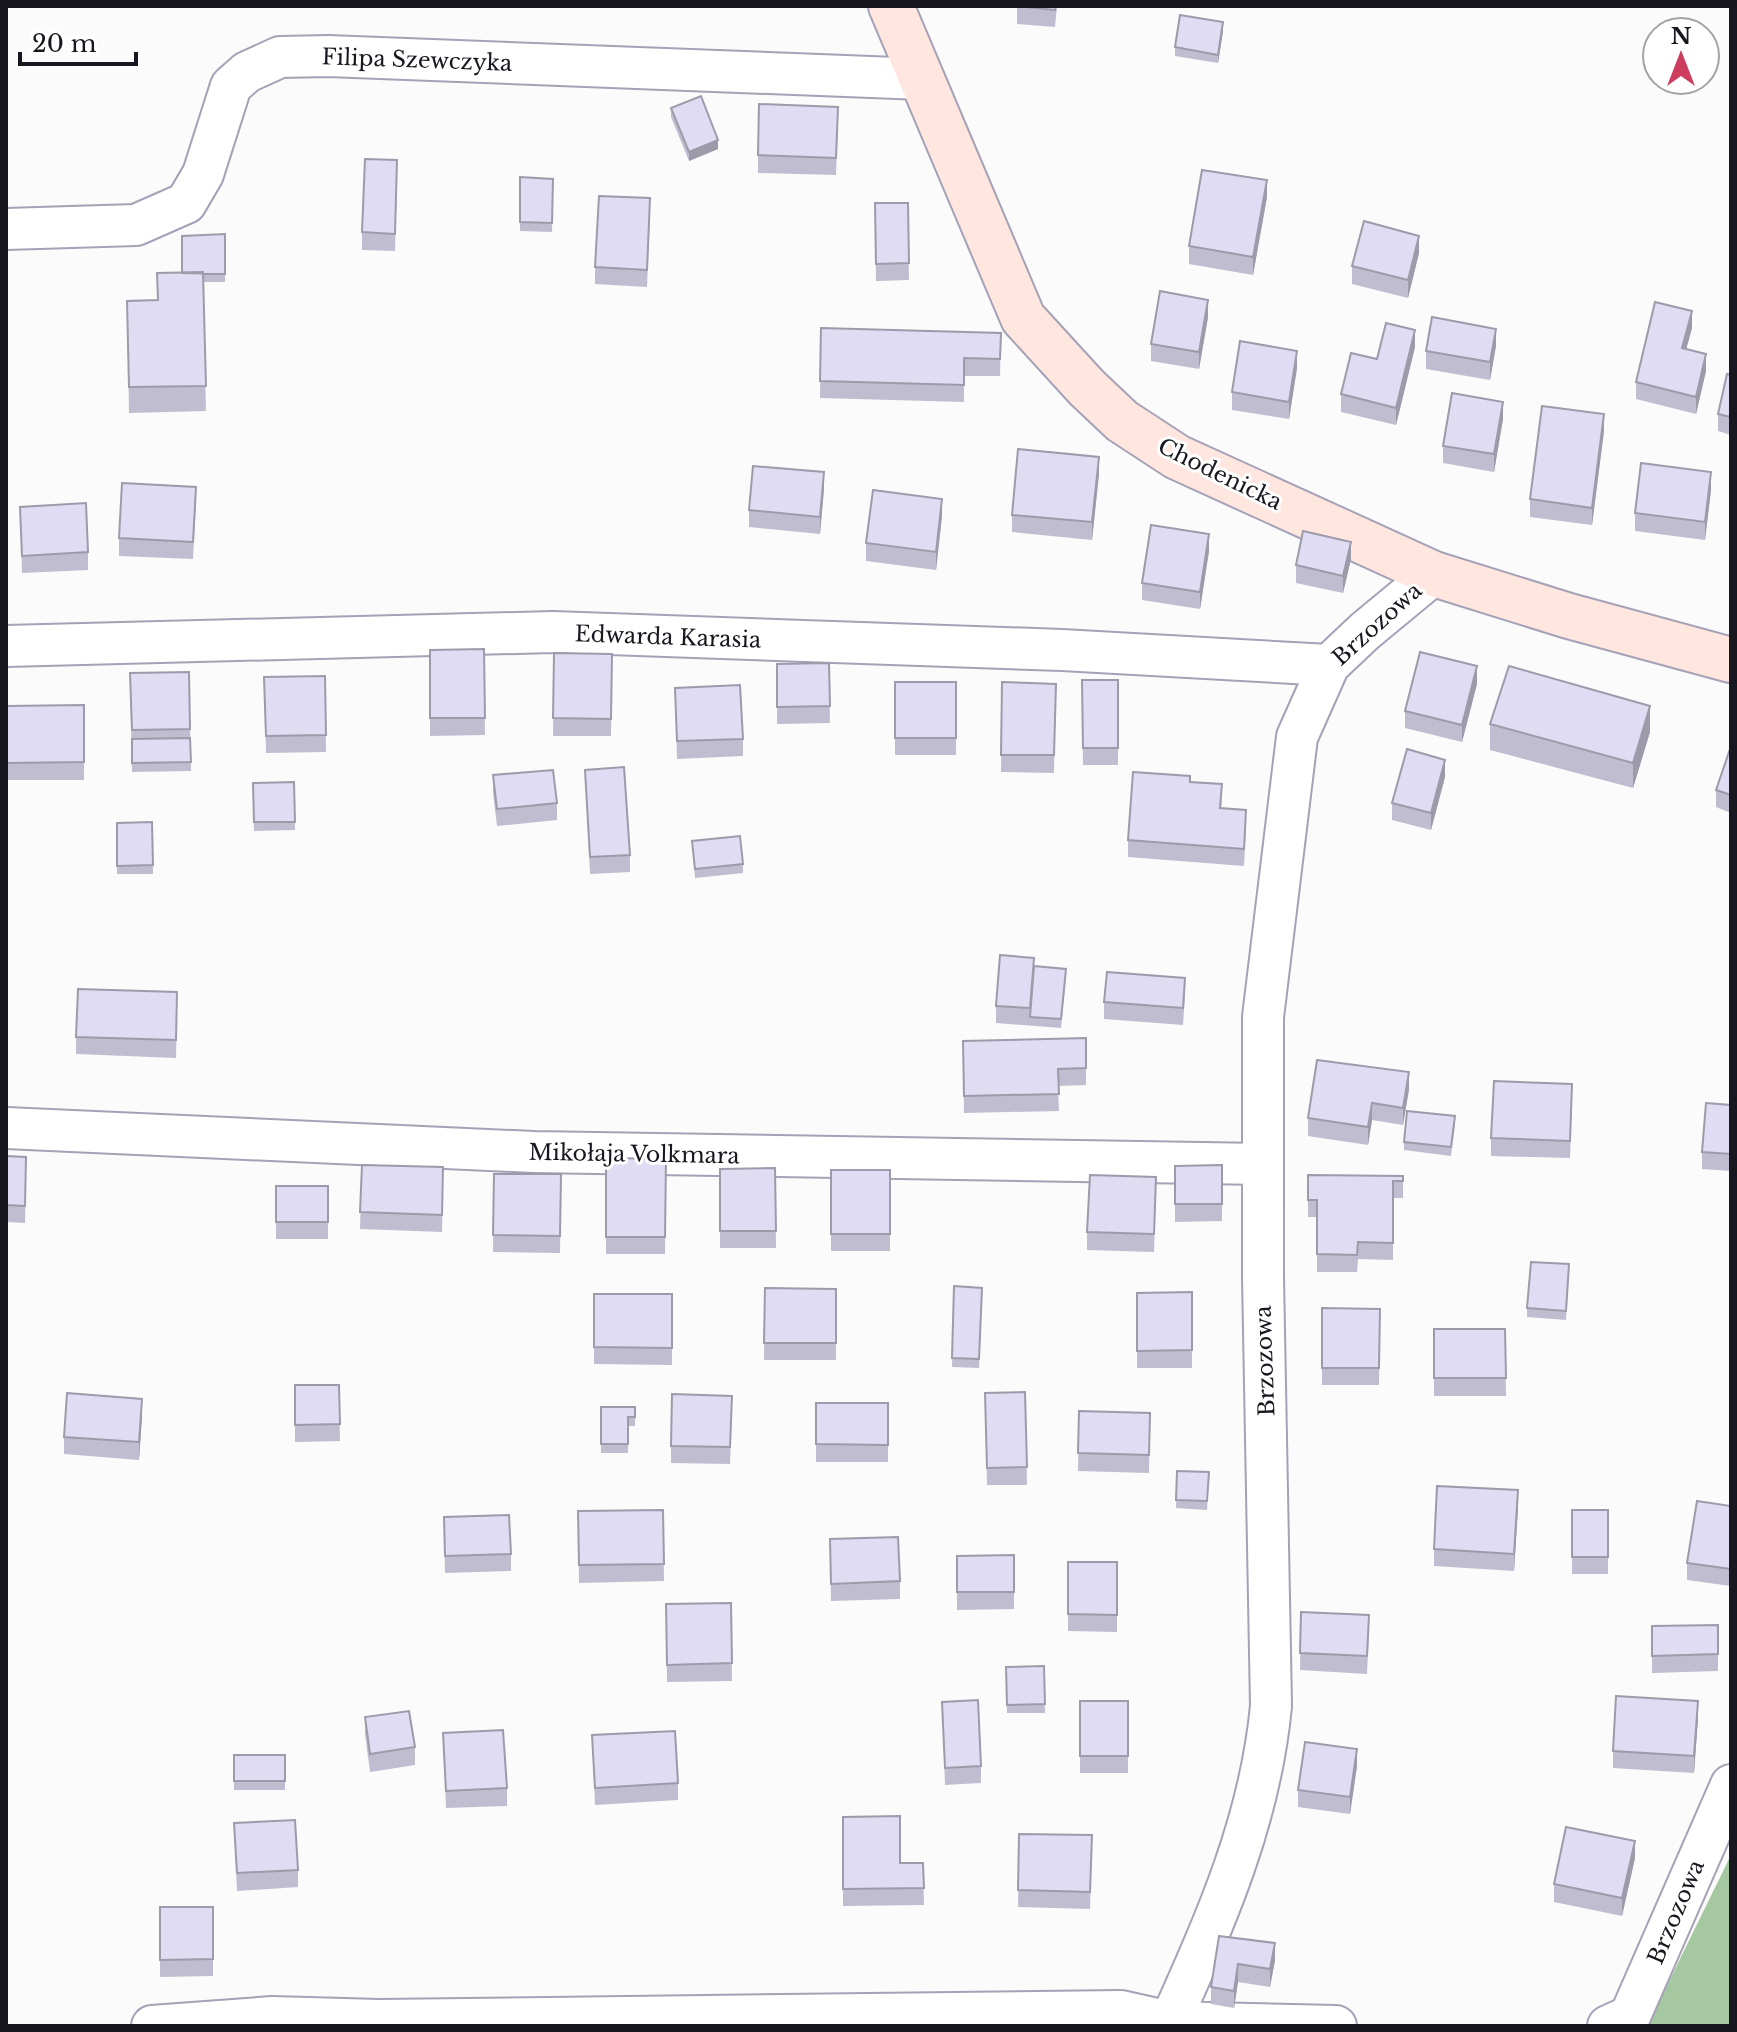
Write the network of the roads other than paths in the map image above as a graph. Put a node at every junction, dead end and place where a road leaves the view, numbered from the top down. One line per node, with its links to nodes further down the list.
1 (891, 6): 2 (street, Chodenicka)
2 (922, 79): 3 (street, Filipa Szewczyka); 4 (street, Chodenicka)
3 (6, 229)
4 (1434, 574): 6 (street, Chodenicka); 7 (street, Brzozowa)
5 (6, 646): 7 (street, Edwarda Karasia)
6 (1731, 660)
7 (1329, 665): 9 (street, Brzozowa)
8 (6, 1128): 9 (street, Mikołaja Volkmara)
9 (1263, 1164): 11 (street, Brzozowa)
10 (1731, 1785): 14 (street, Brzozowa)
11 (1170, 2022): 12 (street); 13 (street)
12 (152, 2026)
13 (1336, 2026)
14 (1608, 2026)

